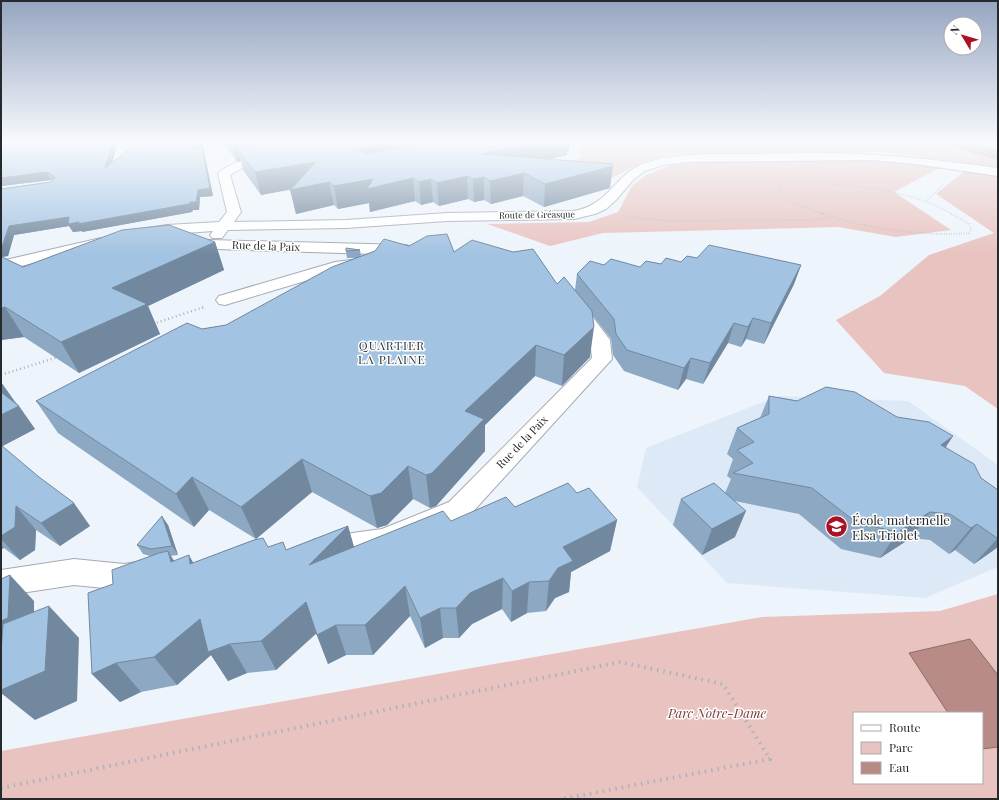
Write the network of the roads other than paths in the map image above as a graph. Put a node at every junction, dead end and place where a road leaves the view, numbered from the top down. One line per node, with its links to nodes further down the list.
1 (225, 179): 3 (street)
2 (624, 179): 3 (street, Route de Gréasque)
3 (225, 226): 4 (street); 10 (street, Route de Gréasque)
4 (210, 244): 5 (street, Rue de la Paix); 9 (street, Rue de la Paix)
5 (173, 246)
6 (424, 251): 9 (street, Rue de la Paix)
7 (106, 256): 8 (street)
8 (84, 262)
9 (379, 262): 11 (street); 13 (street)
10 (1, 266)
11 (357, 280)
12 (562, 291): 14 (street, Rue de la Paix)
13 (225, 300)
14 (305, 551)
15 (163, 571): 16 (street)
16 (1, 583)

